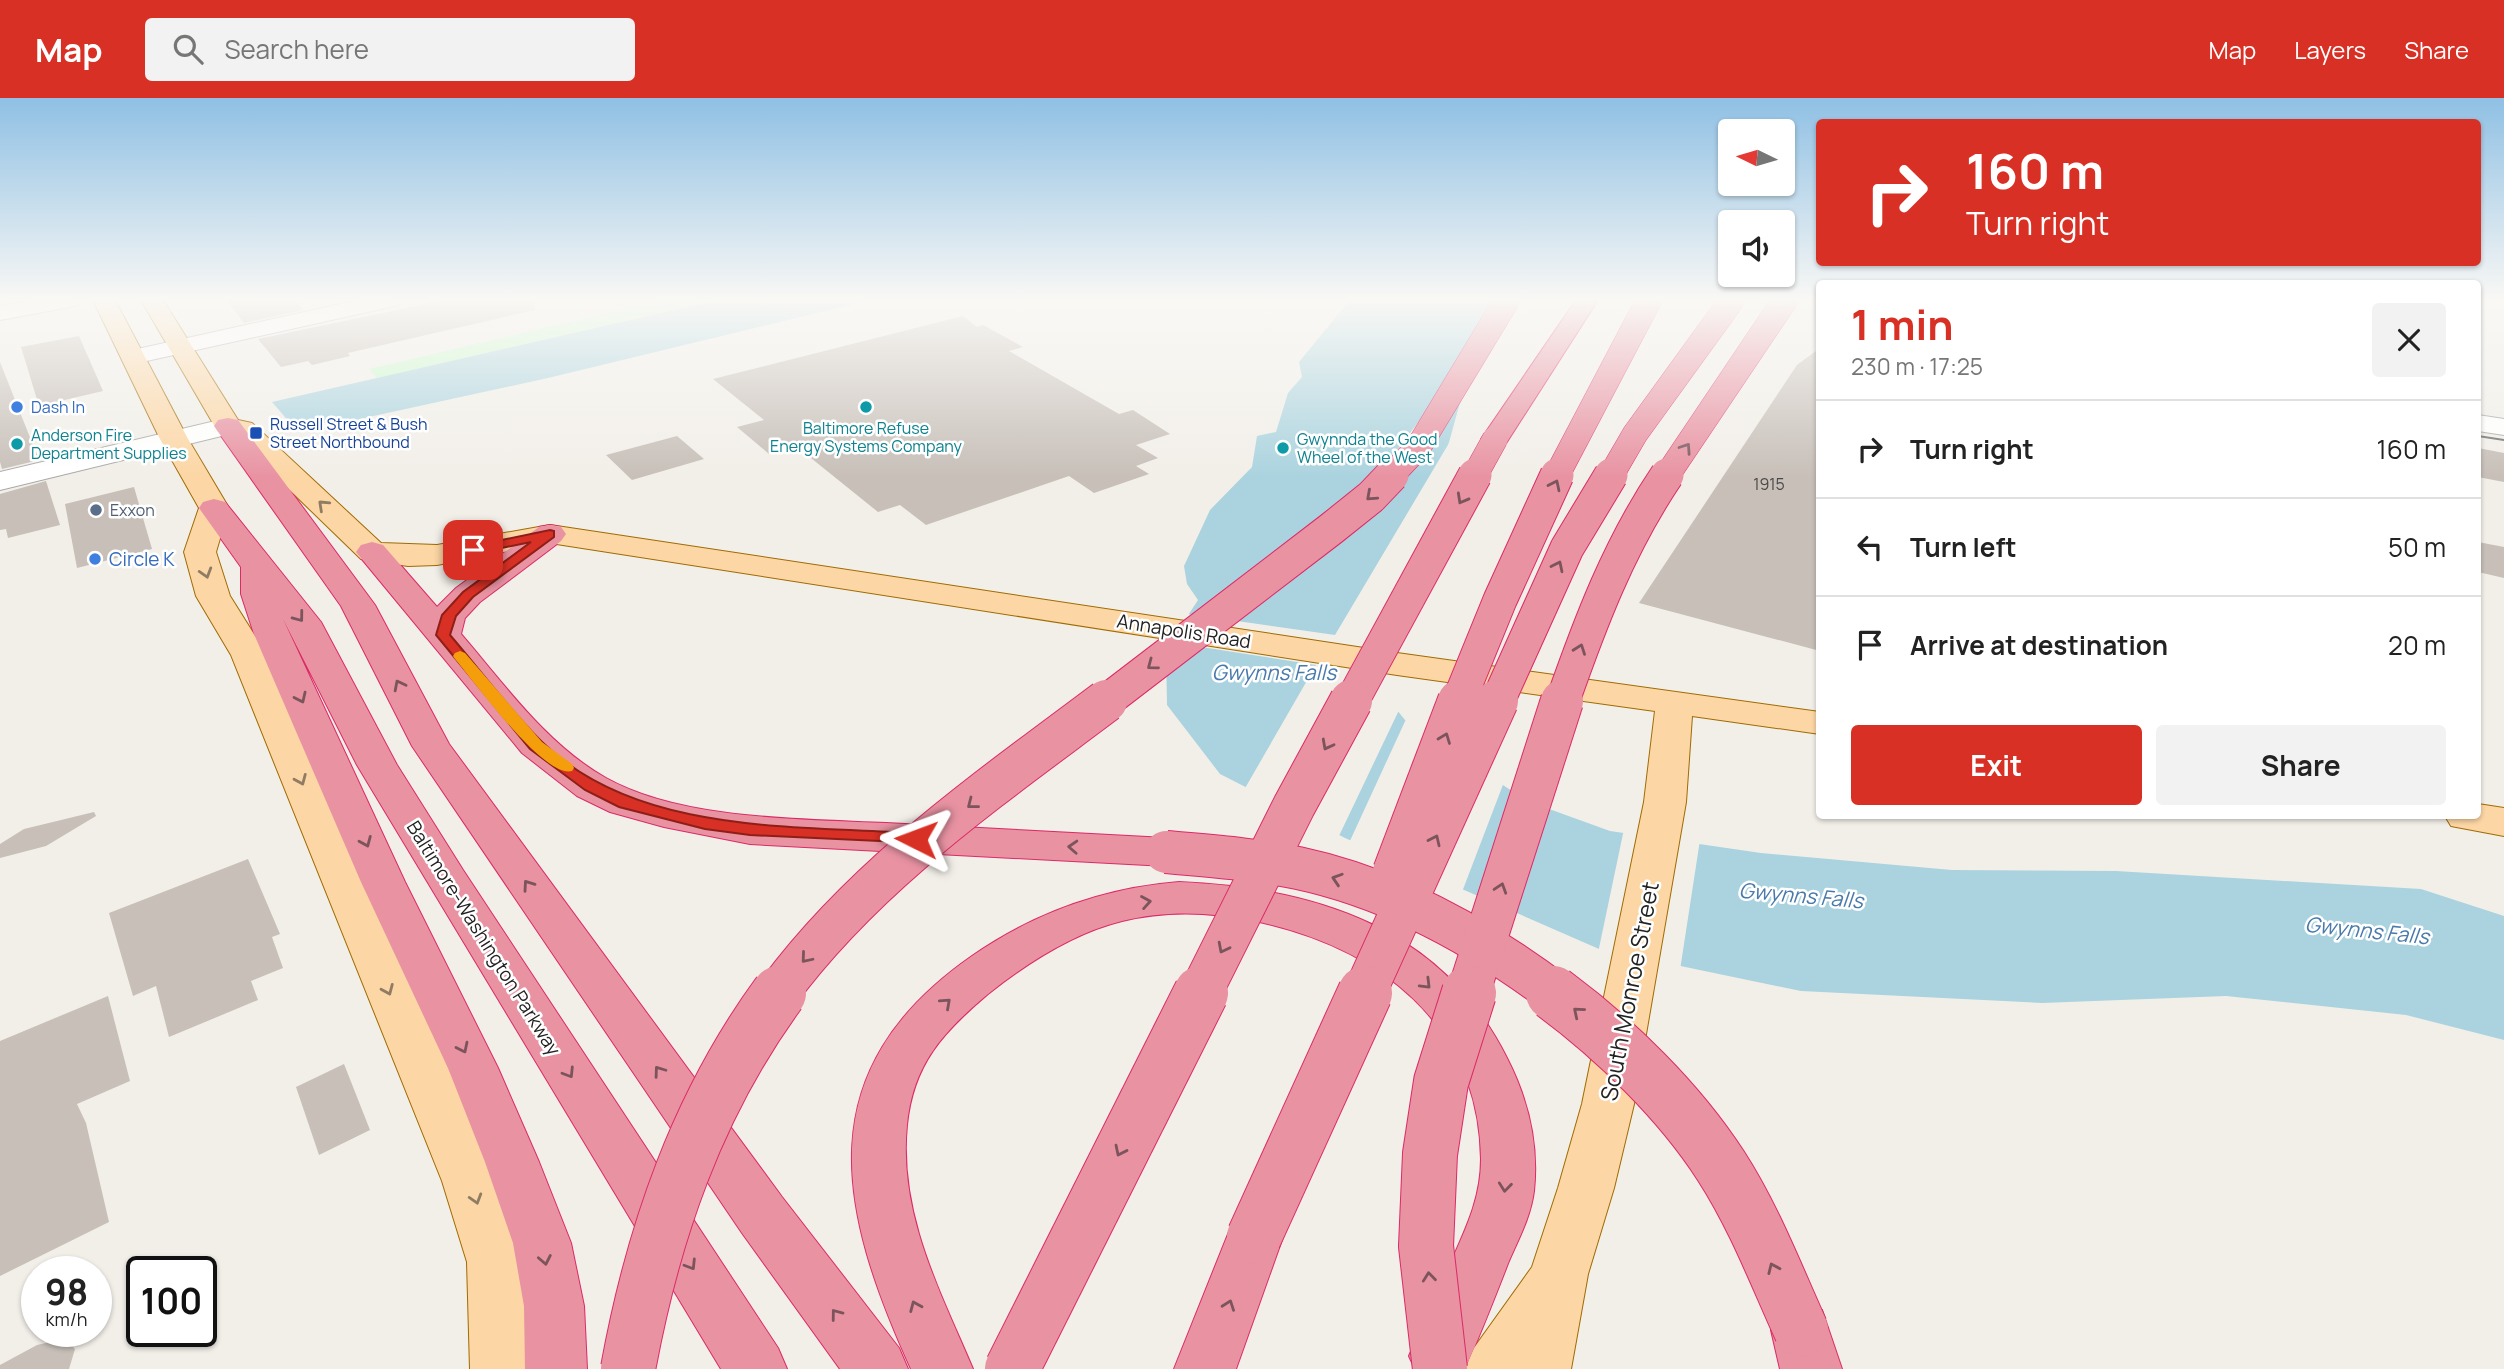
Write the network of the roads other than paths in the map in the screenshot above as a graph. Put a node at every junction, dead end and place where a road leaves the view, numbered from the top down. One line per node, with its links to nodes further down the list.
1 (133, 359): 12 (main road)
2 (189, 359): 10 (main road)
3 (1471, 359): 27 (highway, one-way to 27, bridge)
4 (1524, 359): 13 (highway)
5 (1548, 359): 13 (highway)
6 (1618, 359): 22 (highway, one-way to 6, bridge)
7 (1689, 359): 22 (highway, one-way to 7, bridge)
8 (1745, 359): 34 (highway, one-way to 8, bridge)
9 (2481, 423): 11 (street)
10 (228, 426): 12 (street); 17 (main road, one-way to 10); 29 (highway, one-way to 10)
11 (2504, 427)
12 (174, 439): 14 (street); 15 (main road)
13 (1495, 439): 31 (highway, one-way to 31, bridge)
14 (0, 481)
15 (214, 508): 21 (highway, one-way to 21); 25 (main road, one-way to 25)
16 (550, 534): 17 (main road); 18 (highway); 19 (main road, Annapolis Road, bridge)
17 (372, 552): 18 (highway)
18 (443, 635): 37 (highway, one-way to 18, bridge)
19 (1674, 704): 20 (main road, Annapolis Road); 23 (main road, South Monroe Street)
20 (1816, 722)
21 (358, 773): 26 (highway, one-way to 26); 28 (highway, Baltimore-Washington Parkway, one-way to 28)
22 (1254, 1237): 32 (highway, one-way to 22)
23 (1559, 1274): 35 (main road, South Monroe Street); 36 (main road, South Monroe Street)
24 (1473, 1278): 30 (highway, one-way to 24); 33 (highway); 34 (highway)
25 (501, 1369)
26 (556, 1369)
27 (628, 1369)
28 (757, 1369)
29 (877, 1369)
30 (942, 1369)
31 (1012, 1369)
32 (1205, 1369)
33 (1415, 1369)
34 (1437, 1369)
35 (1496, 1369)
36 (1540, 1369)
37 (1811, 1369)

